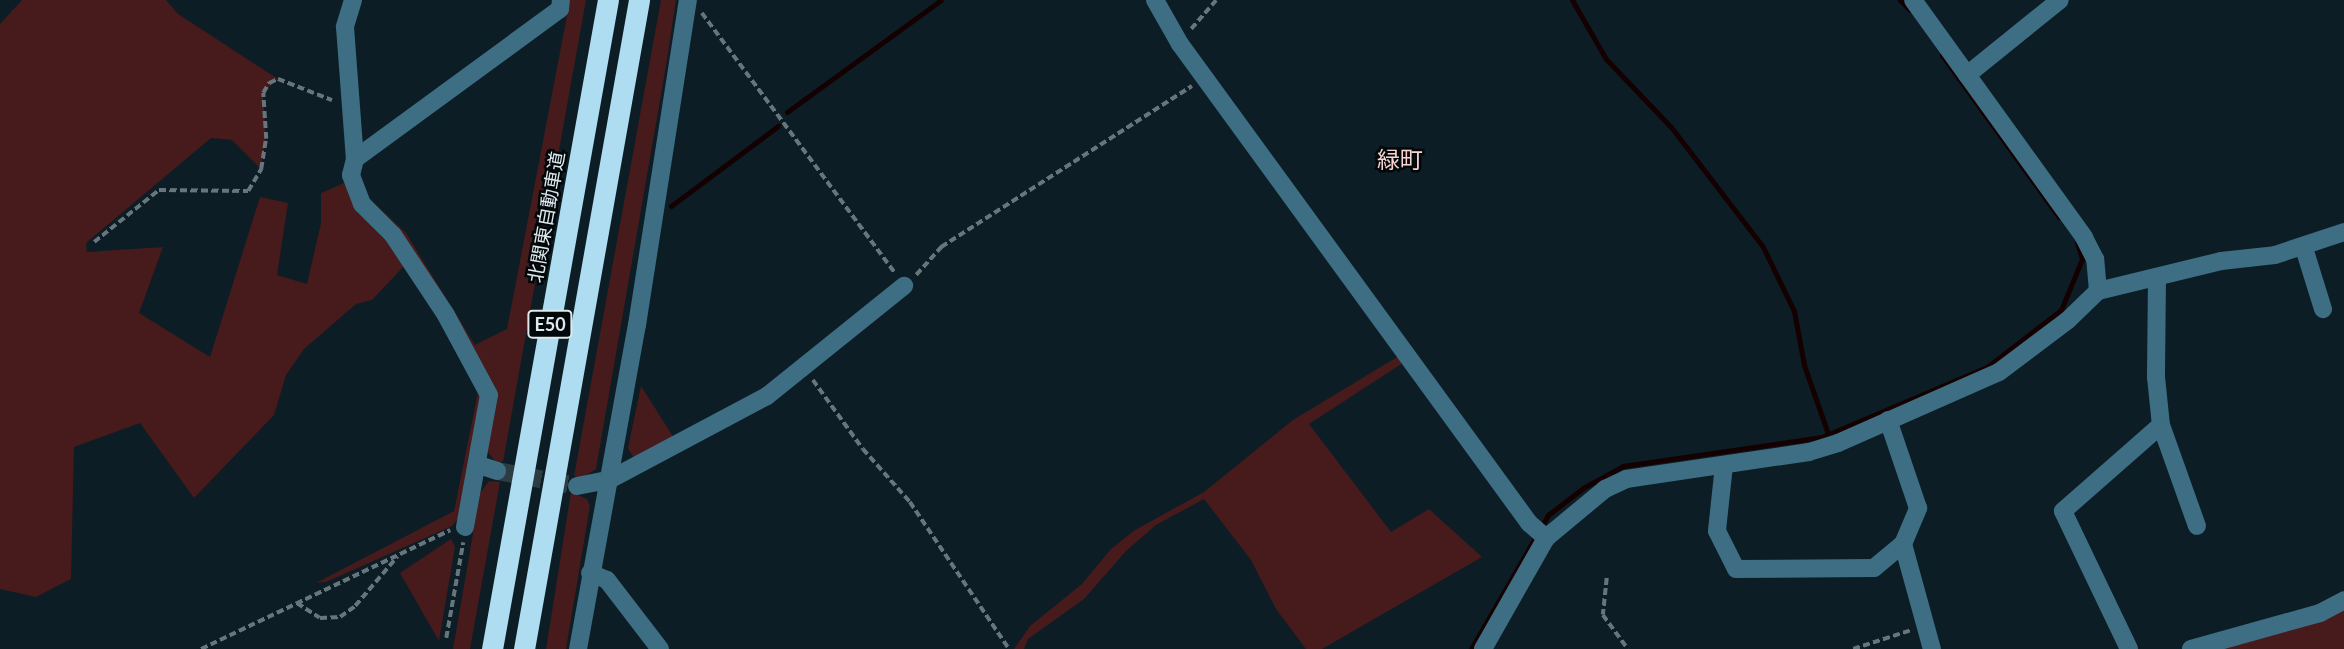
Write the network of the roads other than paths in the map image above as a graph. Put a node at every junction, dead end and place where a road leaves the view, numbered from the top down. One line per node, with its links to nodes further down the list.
1 (353, 0): 10 (street)
2 (608, 0): 30 (highway, 北関東自動車道 / E50)
3 (639, 0): 31 (highway, E50)
4 (1155, 0): 26 (street)
5 (1913, 0): 9 (street)
6 (2060, 0): 9 (street)
7 (561, 4): 10 (street)
8 (687, 4): 22 (street)
9 (1967, 75): 15 (street)
10 (355, 159): 19 (street)
11 (2344, 232): 12 (street)
12 (2304, 248): 13 (street); 16 (street)
13 (2157, 277): 15 (street); 18 (street)
14 (904, 286): 22 (street)
15 (2098, 291): 17 (street)
16 (2323, 309)
17 (1888, 420): 20 (street); 27 (street)
18 (2161, 425): 24 (street); 36 (street)
19 (478, 465): 21 (street); 25 (street)
20 (1724, 465): 26 (street); 27 (street)
21 (497, 471)
22 (609, 480): 23 (street); 28 (street)
23 (577, 486)
24 (2197, 526)
25 (465, 527)
26 (1546, 538): 34 (street)
27 (1903, 544): 35 (street)
28 (590, 573): 32 (street); 33 (street)
29 (2344, 600): 37 (street)
30 (492, 649)
31 (524, 649)
32 (578, 649)
33 (660, 649)
34 (1483, 649)
35 (1932, 649)
36 (2129, 649)
37 (2190, 649)

